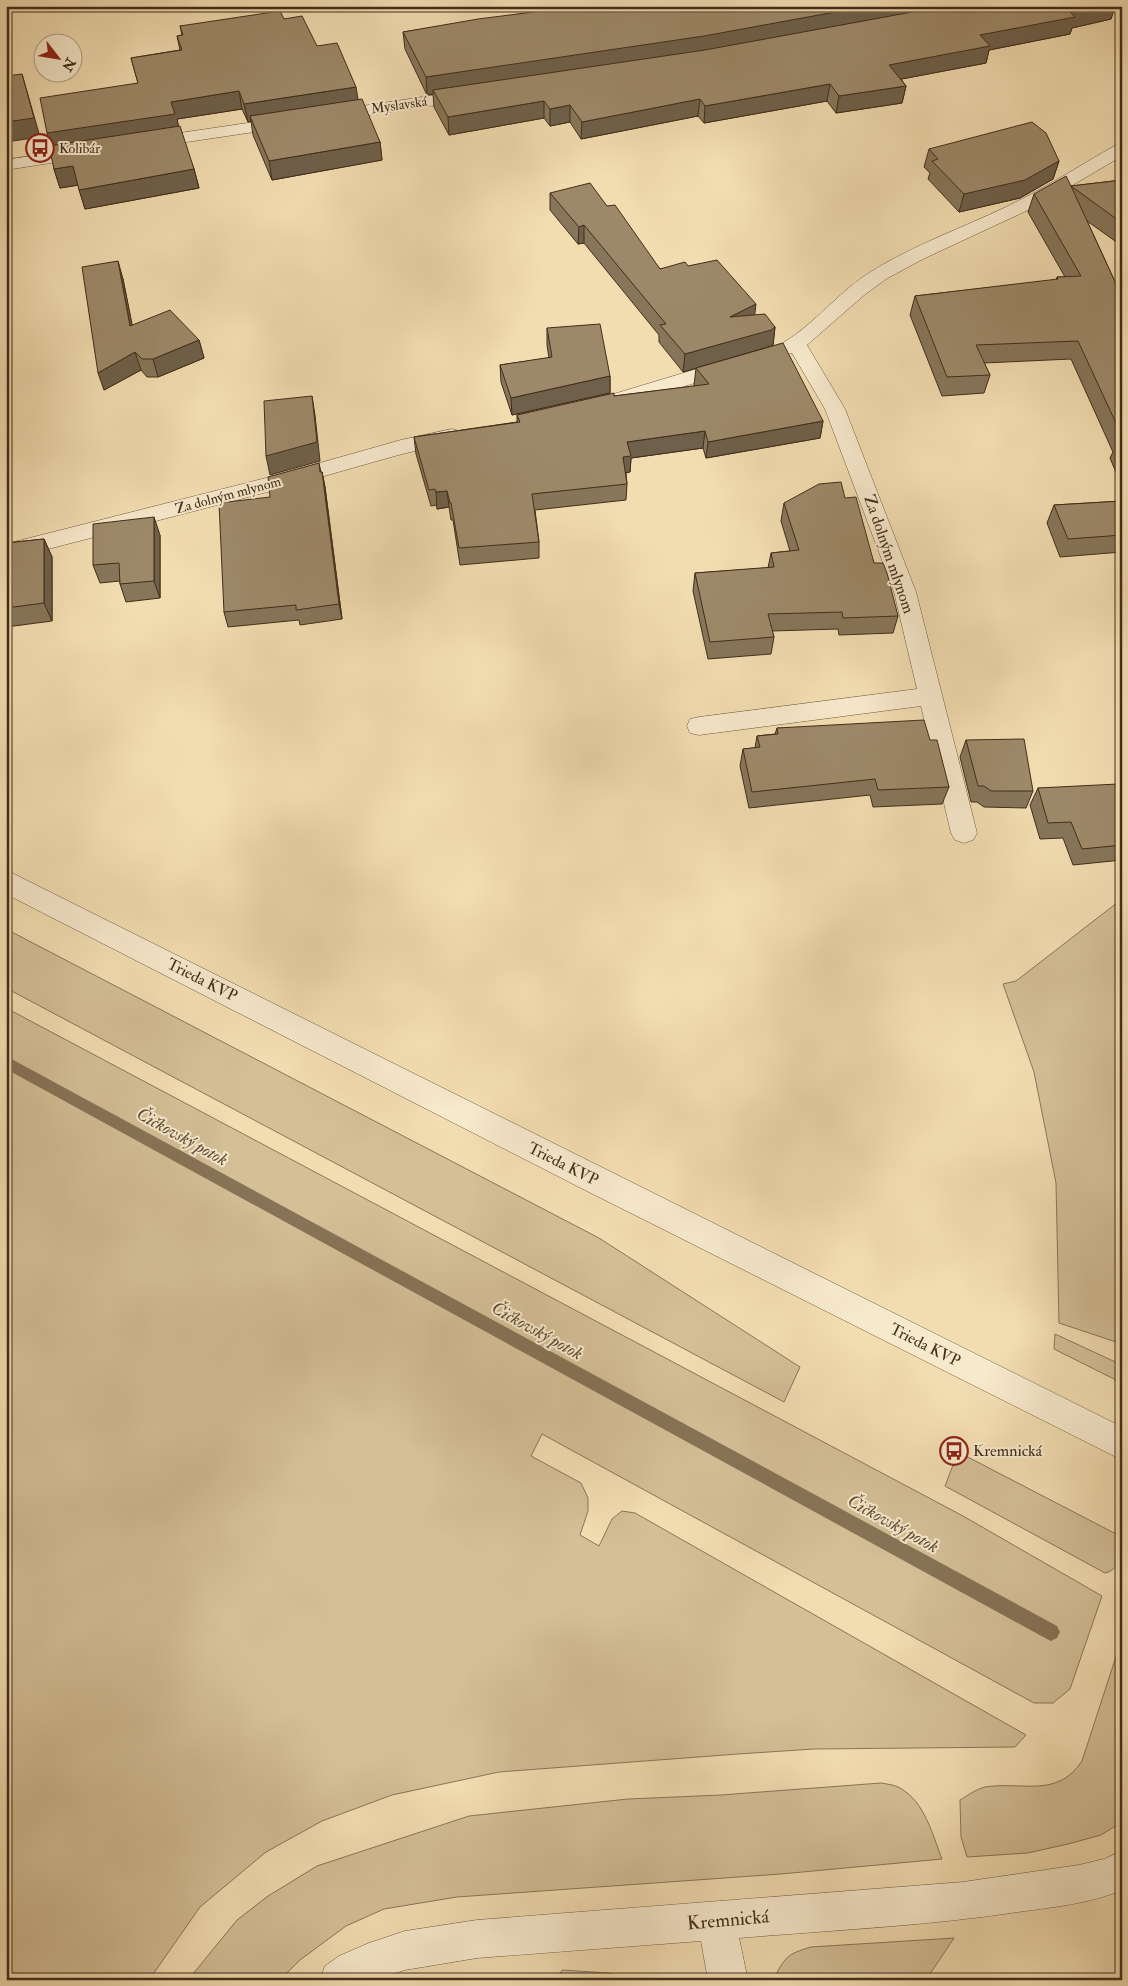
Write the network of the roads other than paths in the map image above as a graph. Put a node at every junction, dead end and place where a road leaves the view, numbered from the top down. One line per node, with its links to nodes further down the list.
1 (485, 93): 2 (street, Myslavská)
2 (130, 146)
3 (1122, 149): 6 (street)
4 (101, 150): 5 (street)
5 (6, 165)
6 (797, 344): 7 (street); 10 (street, Za dolným mlynom)
7 (581, 409)
8 (467, 433): 9 (street, Za dolným mlynom)
9 (6, 552)
10 (930, 696): 11 (street); 12 (street, Za dolným mlynom)
11 (699, 726)
12 (964, 833)
13 (6, 881): 14 (street, Trieda KVP)
14 (1122, 1444)
15 (1122, 1870): 16 (street, Kremnická)
16 (717, 1921): 17 (street, Kremnická); 18 (street)
17 (339, 1980)
18 (728, 1980)

